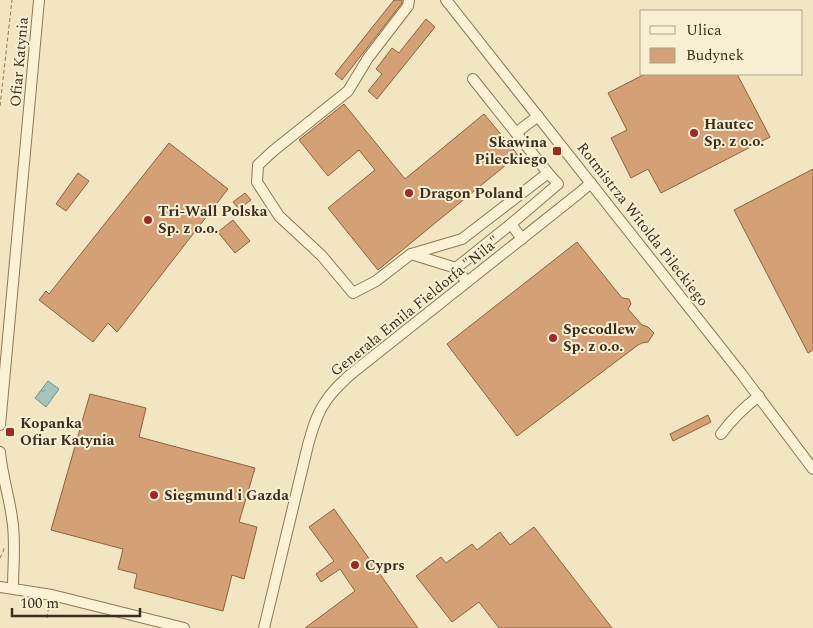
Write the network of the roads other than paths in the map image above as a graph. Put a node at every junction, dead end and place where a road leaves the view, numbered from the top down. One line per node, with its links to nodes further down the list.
1 (39, 0): 15 (street, Ofiar Katynia)
2 (408, 0): 11 (street)
3 (446, 0): 5 (street, Rotmistrza Witolda Pileckiego)
4 (473, 79): 6 (street)
5 (538, 116): 6 (street); 8 (street, Rotmistrza Witolda Pileckiego)
6 (516, 133): 7 (street)
7 (548, 173): 9 (street); 11 (street)
8 (591, 183): 10 (street, Generała Emila Fieldorfa "Nila"); 14 (street, Rotmistrza Witolda Pileckiego)
9 (511, 224): 10 (street); 12 (street)
10 (522, 239): 13 (street, Generała Emila Fieldorfa "Nila")
11 (411, 254): 12 (street)
12 (456, 268): 13 (street)
13 (467, 282): 22 (street, Generała Emila Fieldorfa "Nila")
14 (759, 396): 16 (street); 18 (street, Rotmistrza Witolda Pileckiego)
15 (0, 425)
16 (721, 434)
17 (0, 452): 20 (street)
18 (813, 469)
19 (0, 587): 20 (street)
20 (12, 588): 21 (street)
21 (184, 628)
22 (264, 628)

